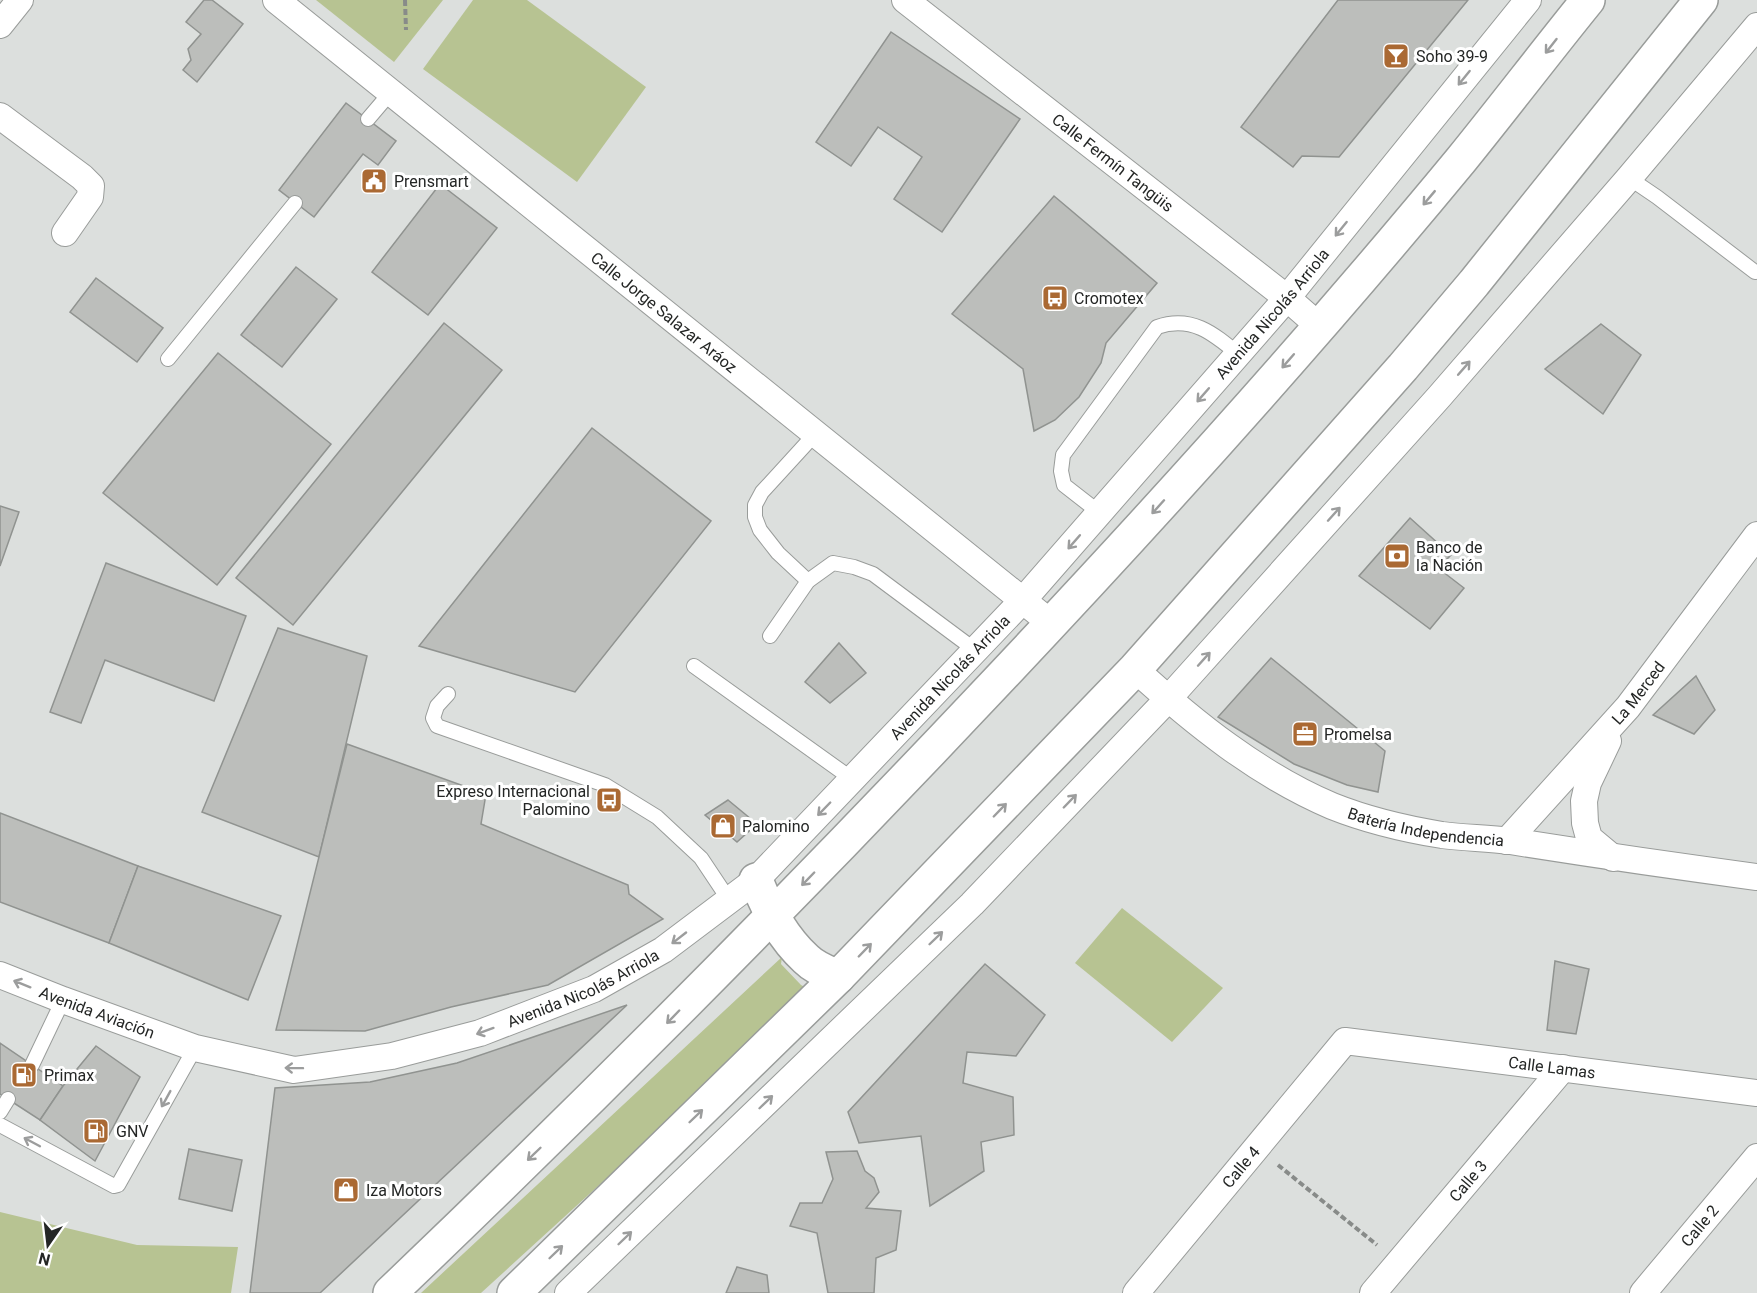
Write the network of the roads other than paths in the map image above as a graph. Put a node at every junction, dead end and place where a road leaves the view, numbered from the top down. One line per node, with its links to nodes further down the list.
1 (20, 0): 7 (street)
2 (276, 0): 9 (street, Calle Jorge Salazar Aráoz)
3 (904, 0): 16 (street, Calle Fermín Tangüis)
4 (1528, 0): 16 (street, Avenida Nicolás Arriola, one-way to 16)
5 (1588, 0): 17 (main road, one-way to 17)
6 (1701, 0): 29 (main road)
7 (0, 25)
8 (1757, 26): 12 (street)
9 (391, 93): 11 (lane); 20 (street, Calle Jorge Salazar Aráoz)
10 (0, 116): 14 (street)
11 (368, 119)
12 (1629, 178): 15 (lane); 31 (street, one-way to 12)
13 (296, 203): 19 (lane)
14 (65, 233)
15 (1755, 272)
16 (1287, 298): 17 (street, Calle Fermín Tangüis); 18 (street, Avenida Nicolás Arriola)
17 (1318, 327): 25 (main road, one-way to 25)
18 (1238, 354): 21 (street, Avenida Nicolás Arriola, one-way to 21); 21 (lane)
19 (168, 359)
20 (816, 433): 23 (lane); 24 (street, Calle Jorge Salazar Aráoz)
21 (1100, 513): 24 (street, Avenida Nicolás Arriola, one-way to 24)
22 (1757, 535): 32 (street, La Merced)
23 (808, 581): 26 (lane); 27 (lane)
24 (1024, 599): 25 (street, Calle Jorge Salazar Aráoz); 27 (street, Avenida Nicolás Arriola)
25 (1052, 624): 39 (main road, one-way to 39)
26 (770, 636)
27 (975, 650): 33 (street, Avenida Nicolás Arriola)
28 (694, 666): 33 (lane)
29 (1135, 669): 31 (street, Batería Independencia); 41 (main road, one-way to 29)
30 (448, 694): 38 (lane)
31 (1168, 699): 34 (street, Batería Independencia); 54 (street, one-way to 31)
32 (1628, 707): 34 (street, La Merced); 35 (street)
33 (852, 779): 37 (street, Avenida Nicolás Arriola, one-way to 37)
34 (1507, 841): 35 (street, Batería Independencia)
35 (1613, 858): 36 (street, Batería Independencia)
36 (1757, 877)
37 (756, 880): 38 (street, Avenida Nicolás Arriola); 39 (main road)
38 (729, 900): 44 (street, Avenida Nicolás Arriola, one-way to 44)
39 (773, 915): 41 (main road); 52 (main road, one-way to 52)
40 (0, 975): 42 (street, Avenida Aviación, one-way to 40)
41 (838, 976): 53 (main road, one-way to 41)
42 (63, 1000): 44 (street, Avenida Aviación); 45 (lane)
43 (1345, 1041): 46 (street, Calle Lamas); 55 (street, Calle 4)
44 (195, 1048): 50 (lane, one-way to 50)
45 (32, 1065)
46 (1563, 1068): 47 (street, Calle Lamas); 56 (street, Calle 3)
47 (1757, 1093)
48 (8, 1099): 49 (lane)
49 (0, 1112)
50 (0, 1125)
51 (1757, 1157): 57 (street, Calle 2)
52 (390, 1293)
53 (514, 1293)
54 (568, 1293)
55 (1136, 1293)
56 (1373, 1293)
57 (1643, 1293)

